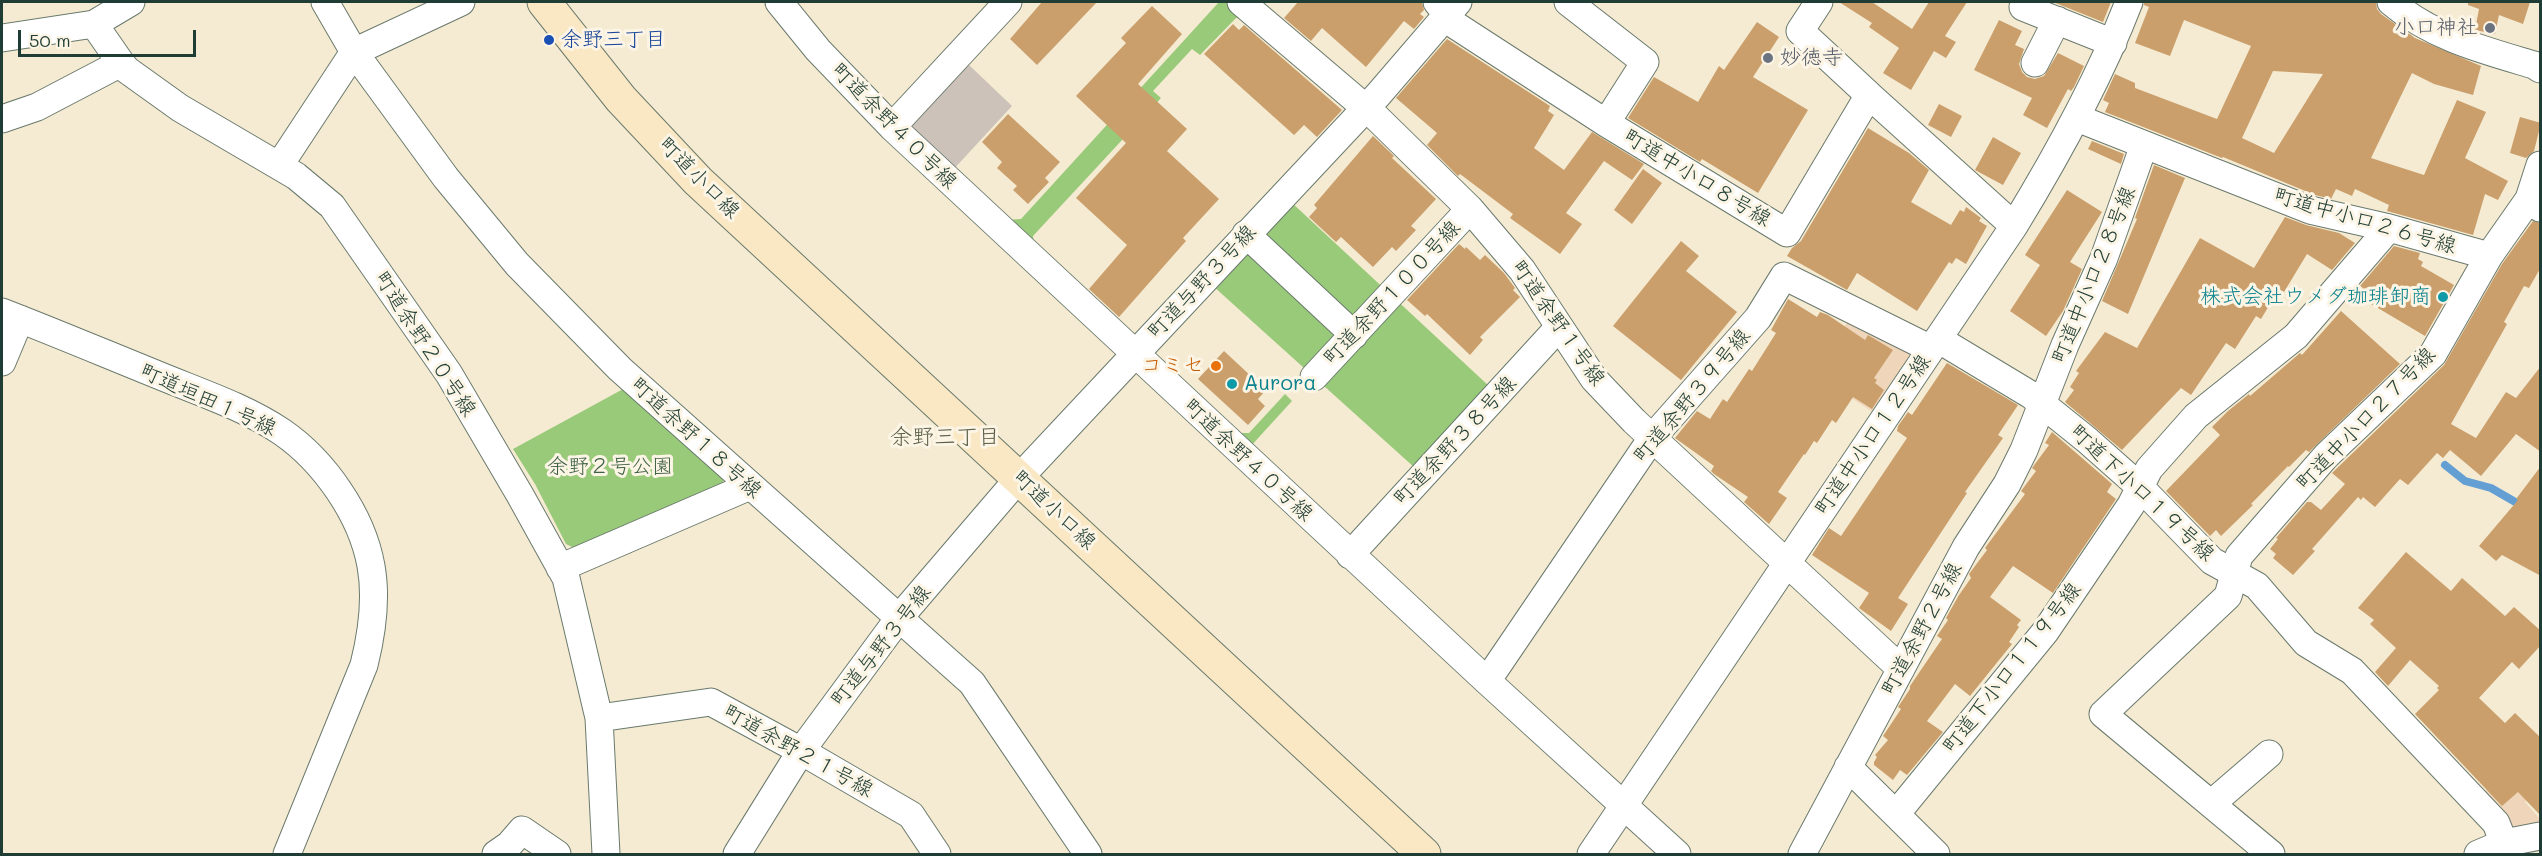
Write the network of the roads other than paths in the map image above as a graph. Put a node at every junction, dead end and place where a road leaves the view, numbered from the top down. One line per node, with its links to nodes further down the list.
1 (130, 2): 15 (street)
2 (325, 2): 18 (street, 町道余野１８号線)
3 (461, 2): 18 (street)
4 (544, 2): 46 (street, 町道小口線)
5 (779, 2): 27 (street, 町道余野４０号線)
6 (1008, 2): 27 (street)
7 (1241, 2): 23 (street, 町道余野１号線)
8 (1568, 2): 26 (street)
9 (1819, 2): 22 (street)
10 (2025, 2): 14 (street)
11 (2129, 2): 17 (street, 町道中小口１２号線)
12 (2391, 2): 21 (street)
13 (1447, 6): 23 (street, 町道与野３号線); 26 (street, 町道中小口８号線)
14 (2057, 20): 17 (street); 20 (street)
15 (94, 24): 16 (street); 19 (street, 町道余野２０号線)
16 (2, 38)
17 (2113, 43): 25 (street, 町道中小口１２号線)
18 (354, 52): 30 (street); 47 (street, 町道余野１８号線)
19 (121, 63): 24 (street); 30 (street, 町道余野２０号線)
20 (2035, 63)
21 (2541, 69)
22 (1869, 94): 26 (street, 町道中小口８号線); 33 (street)
23 (1365, 108): 32 (street, 町道余野１号線); 35 (street, 町道与野３号線)
24 (2, 118)
25 (2077, 118): 28 (street, 町道中小口２６号線); 33 (street, 町道中小口１２号線)
26 (1606, 123)
27 (892, 127): 41 (street, 町道余野４０号線)
28 (2144, 145): 34 (street, 町道中小口２６号線); 44 (street, 町道中小口２８号線)
29 (2541, 165): 31 (street)
30 (279, 166): 51 (street, 町道余野２０号線)
31 (2535, 204): 36 (street)
32 (1470, 209): 38 (street, 町道余野１号線); 39 (street, 町道余野１００号線)
33 (2014, 226): 40 (street, 町道中小口１２号線)
34 (2389, 228): 36 (street, 町道中小口２６号線); 48 (street, 町道下小口１１９号線)
35 (1246, 234): 39 (street); 41 (street, 町道与野３号線)
36 (2489, 256): 52 (street, 町道中小口２７号線)
37 (11, 315): 42 (street); 65 (street, 町道垣田１号線)
38 (1559, 327): 45 (street, 町道余野１号線); 49 (street, 町道余野３８号線)
39 (1354, 334): 43 (street, 町道余野１００号線)
40 (1934, 344): 44 (street, 町道下小口１９号線); 45 (street, 町道余野３９号線); 50 (street, 町道中小口１２号線)
41 (1134, 354): 46 (street, 町道与野３号線); 49 (street, 町道余野４０号線)
42 (2, 362)
43 (1314, 377)
44 (2043, 404): 48 (street, 町道下小口１９号線); 54 (street, 町道余野２号線)
45 (1652, 438): 50 (street, 町道余野１号線); 55 (street, 町道余野３９号線)
46 (1019, 478): 53 (street, 町道与野３号線); 72 (street, 町道小口線)
47 (750, 486): 51 (street); 53 (street, 町道余野１８号線)
48 (2140, 487): 52 (street, 町道下小口１９号線); 62 (street, 町道下小口１１９号線)
49 (1350, 555): 55 (street, 町道余野４０号線)
50 (1787, 564): 54 (street, 町道余野１号線); 61 (street, 町道中小口１２号線)
51 (560, 568): 56 (street, 町道余野２０号線)
52 (2234, 573): 60 (street, 町道中小口２７号線); 64 (street, 町道下小口１９号線)
53 (899, 618): 57 (street, 町道与野３号線); 71 (street, 町道余野１８号線)
54 (1901, 669): 59 (street, 町道余野２号線)
55 (1487, 681): 61 (street, 町道余野４０号線)
56 (599, 718): 57 (street, 町道余野２１号線); 68 (street, 町道余野２０号線)
57 (801, 750): 69 (street, 町道与野３号線); 70 (street, 町道余野２１号線)
58 (2269, 754): 60 (street)
59 (1848, 767): 62 (street); 75 (street, 町道余野２号線)
60 (2211, 804): 77 (street)
61 (1623, 807): 73 (street, 町道中小口１２号線); 74 (street, 町道余野４０号線)
62 (1896, 814): 76 (street)
63 (2541, 837): 64 (street)
64 (2504, 843): 78 (street)
65 (286, 855)
66 (496, 855): 67 (street)
67 (557, 855)
68 (606, 855)
69 (737, 855)
70 (937, 855)
71 (1088, 855)
72 (1424, 855)
73 (1591, 855)
74 (1677, 855)
75 (1802, 855)
76 (1936, 855)
77 (2271, 855)
78 (2478, 855)

